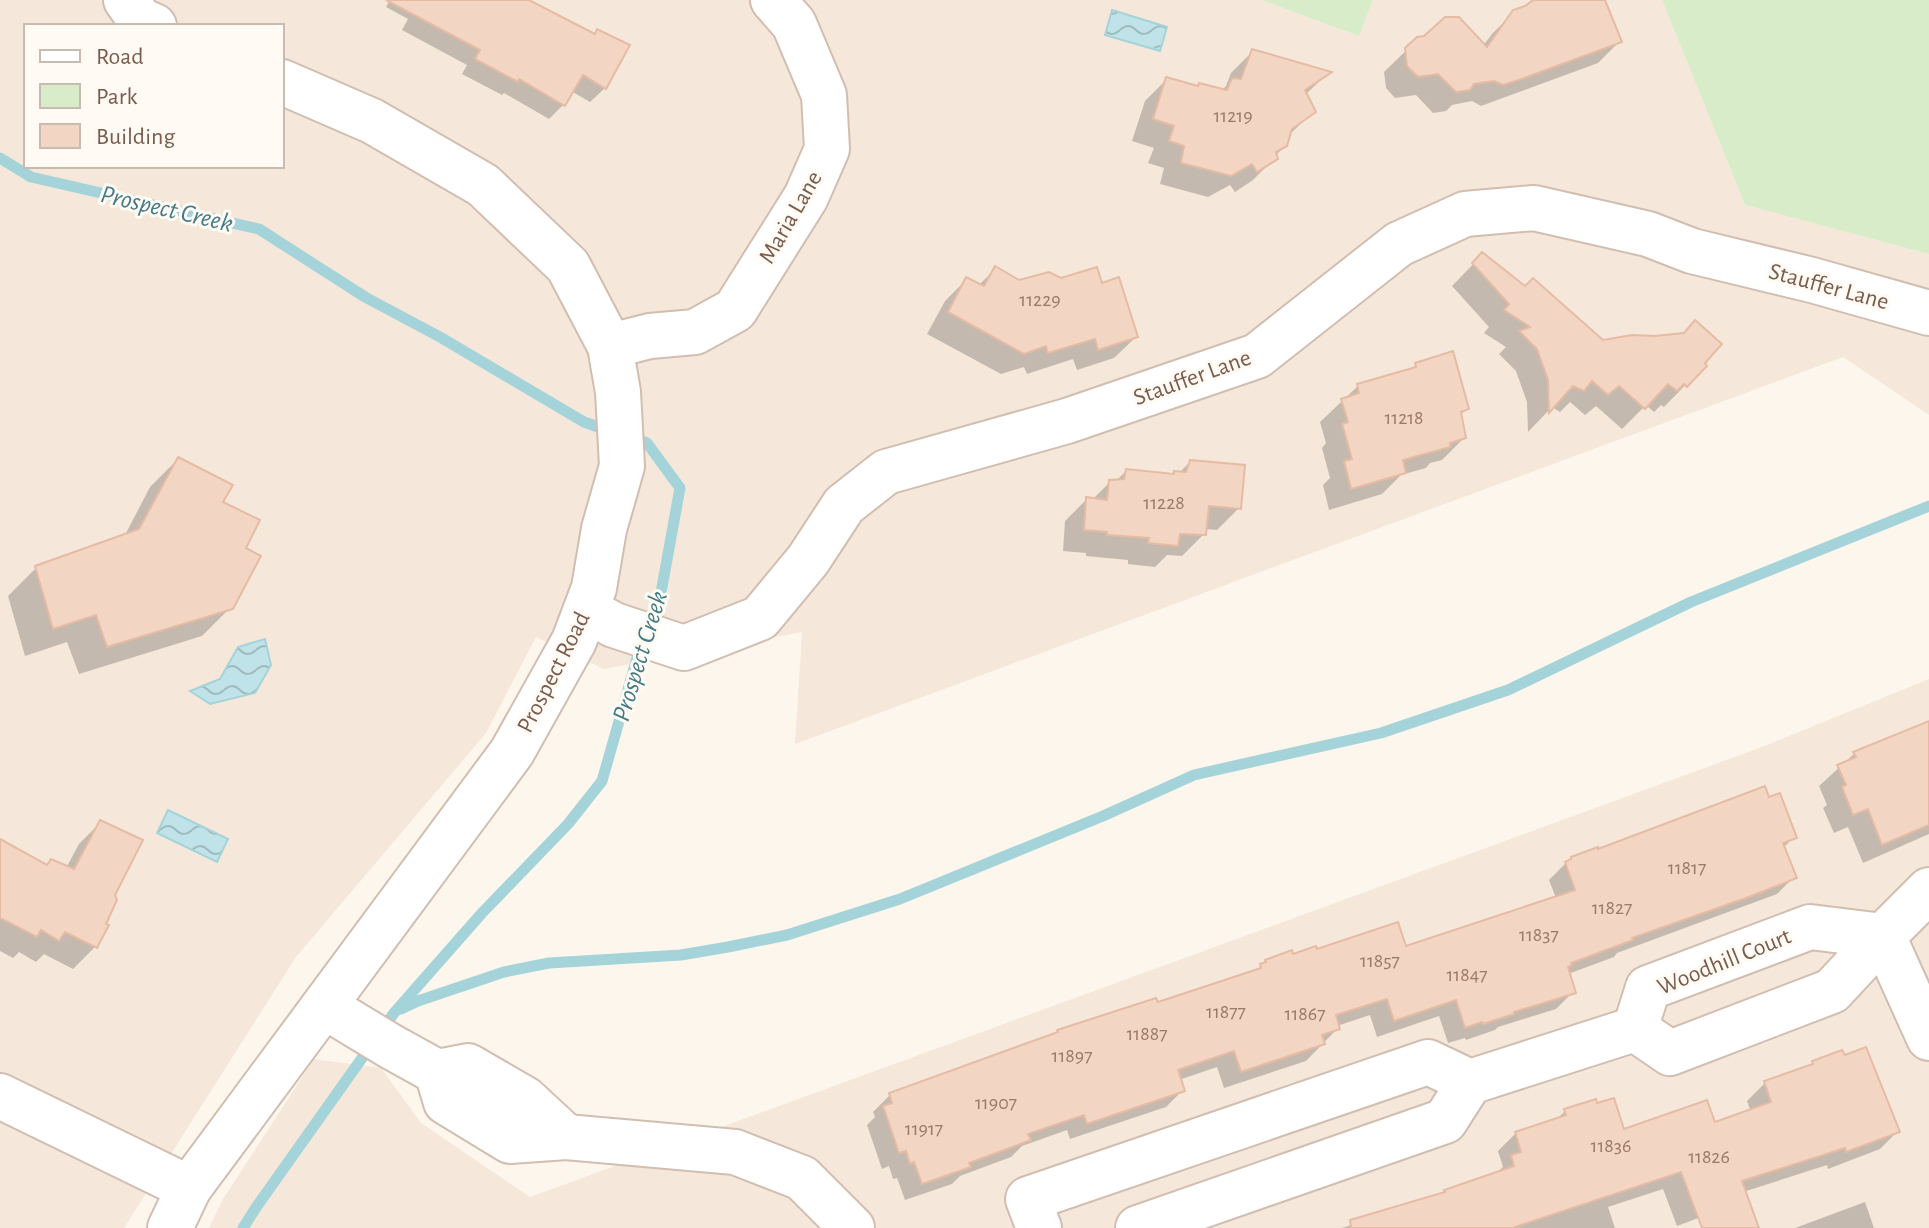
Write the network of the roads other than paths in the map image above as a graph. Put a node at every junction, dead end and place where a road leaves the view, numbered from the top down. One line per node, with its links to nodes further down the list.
1 (126, 0): 3 (street)
2 (773, 0): 6 (street, Maria Lane)
3 (149, 24)
4 (284, 83): 6 (street, Prospect Road)
5 (1929, 313): 7 (street, Stauffer Lane)
6 (610, 346): 7 (street, Prospect Road)
7 (622, 626): 11 (street, Prospect Road)
8 (1929, 890): 9 (street)
9 (1883, 936): 10 (street); 12 (street, Woodhill Court); 12 (street); 13 (street)
10 (1929, 938)
11 (324, 1006): 16 (street, Prospect Road); 18 (street)
12 (1635, 1029): 14 (street)
13 (1929, 1038)
14 (1470, 1082): 19 (street); 20 (street)
15 (0, 1096): 16 (street)
16 (189, 1188): 17 (street, Prospect Road)
17 (170, 1228)
18 (852, 1228)
19 (1039, 1228)
20 (1138, 1228)

